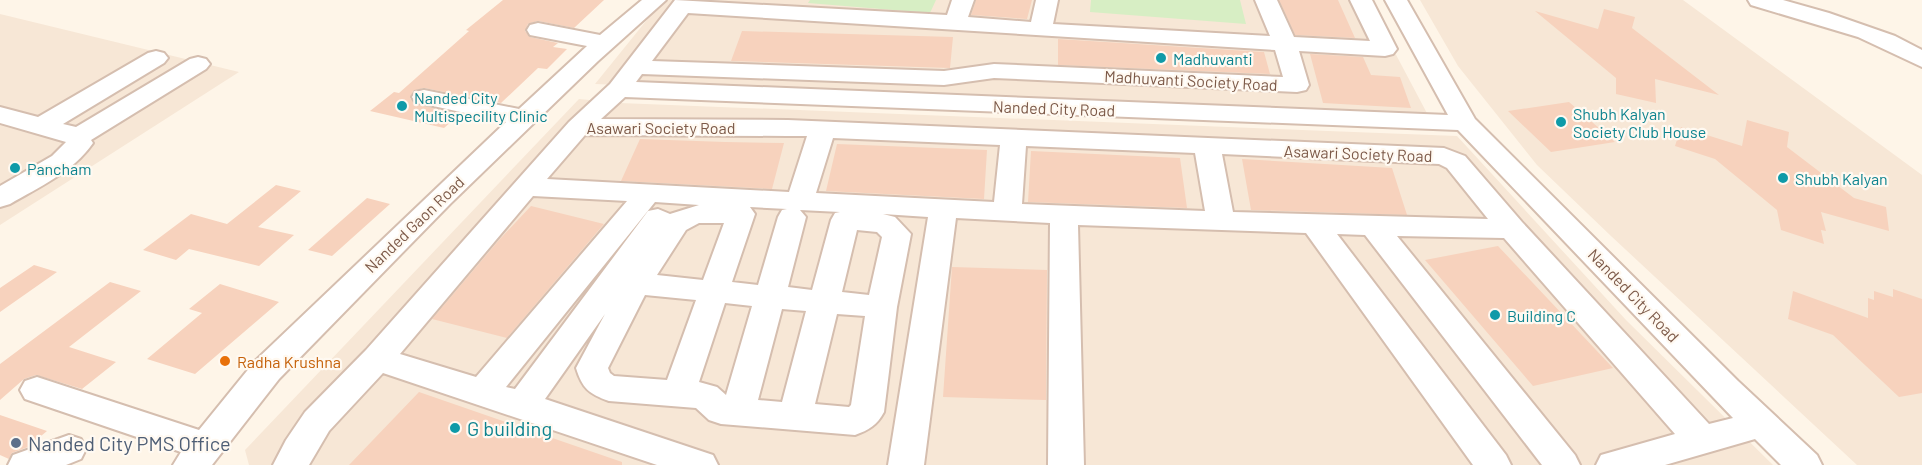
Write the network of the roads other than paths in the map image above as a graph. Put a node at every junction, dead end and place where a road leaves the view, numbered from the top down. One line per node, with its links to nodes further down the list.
1 (963, 0): 9 (street)
2 (1047, 0): 12 (street)
3 (1266, 0): 14 (street, Madhuvanti Society Road)
4 (1361, 0): 14 (street)
5 (1396, 0): 26 (street, Nanded City Road)
6 (1759, 0): 16 (street)
7 (674, 2): 8 (street); 13 (street, Nanded Gaon Road); 19 (street)
8 (767, 5): 9 (street)
9 (955, 22): 10 (street)
10 (1002, 27): 12 (street); 17 (street)
11 (538, 30): 13 (street)
12 (1040, 30): 14 (street)
13 (605, 43): 25 (street, Nanded Gaon Road)
14 (1285, 43): 17 (street, Madhuvanti Society Road)
15 (156, 58): 27 (street)
16 (1922, 60)
17 (994, 71): 19 (street); 22 (street)
18 (198, 73): 21 (street)
19 (632, 82): 22 (street, Nanded City Road); 28 (street)
20 (424, 97): 25 (street)
21 (142, 98): 23 (street); 30 (street)
22 (993, 105): 26 (street, Nanded City Road)
23 (173, 107)
24 (0, 116): 27 (street)
25 (524, 118): 61 (street, Nanded Gaon Road)
26 (1465, 123): 58 (street, Nanded City Road)
27 (42, 126): 30 (street)
28 (578, 127): 29 (street, Asawari Society Road); 33 (street, Asawari Society Road)
29 (822, 130): 31 (street, Asawari Society Road); 37 (street)
30 (77, 138): 35 (street)
31 (1014, 138): 32 (street, Asawari Society Road); 38 (street)
32 (1207, 147): 42 (street); 45 (street, Asawari Society Road)
33 (527, 187): 34 (street); 51 (street, Asawari Society Road)
34 (661, 194): 37 (street); 46 (street); 53 (street)
35 (0, 198)
36 (944, 208): 37 (street); 38 (street); 68 (street)
37 (796, 209): 39 (street); 41 (street); 48 (street)
38 (1007, 212): 40 (street)
39 (741, 214): 46 (street); 47 (street)
40 (1064, 215): 42 (street); 69 (street)
41 (845, 220): 49 (street); 50 (street)
42 (1221, 220): 43 (street)
43 (1314, 224): 44 (street); 70 (street)
44 (1373, 225): 45 (street); 71 (street)
45 (1512, 229): 59 (street, Asawari Society Road)
46 (624, 283): 47 (street); 54 (street); 55 (street)
47 (713, 291): 48 (street); 54 (street)
48 (769, 296): 49 (street); 56 (street)
49 (826, 302): 50 (street); 57 (street)
50 (882, 307): 57 (street)
51 (377, 359): 53 (street); 67 (street, Asawari Society Road)
52 (37, 390): 61 (street)
53 (483, 392): 55 (street)
54 (678, 394): 56 (street)
55 (522, 405): 64 (street)
56 (738, 412): 57 (street)
57 (795, 416)
58 (1761, 424): 59 (street); 63 (street, Nanded City Road)
59 (1702, 440): 72 (street)
60 (69, 449): 66 (street)
61 (198, 455)
62 (0, 463): 65 (street)
63 (1795, 463)
64 (692, 464)
65 (10, 465)
66 (26, 465)
67 (291, 465)
68 (906, 465)
69 (1066, 465)
70 (1493, 465)
71 (1562, 465)
72 (1614, 465)

